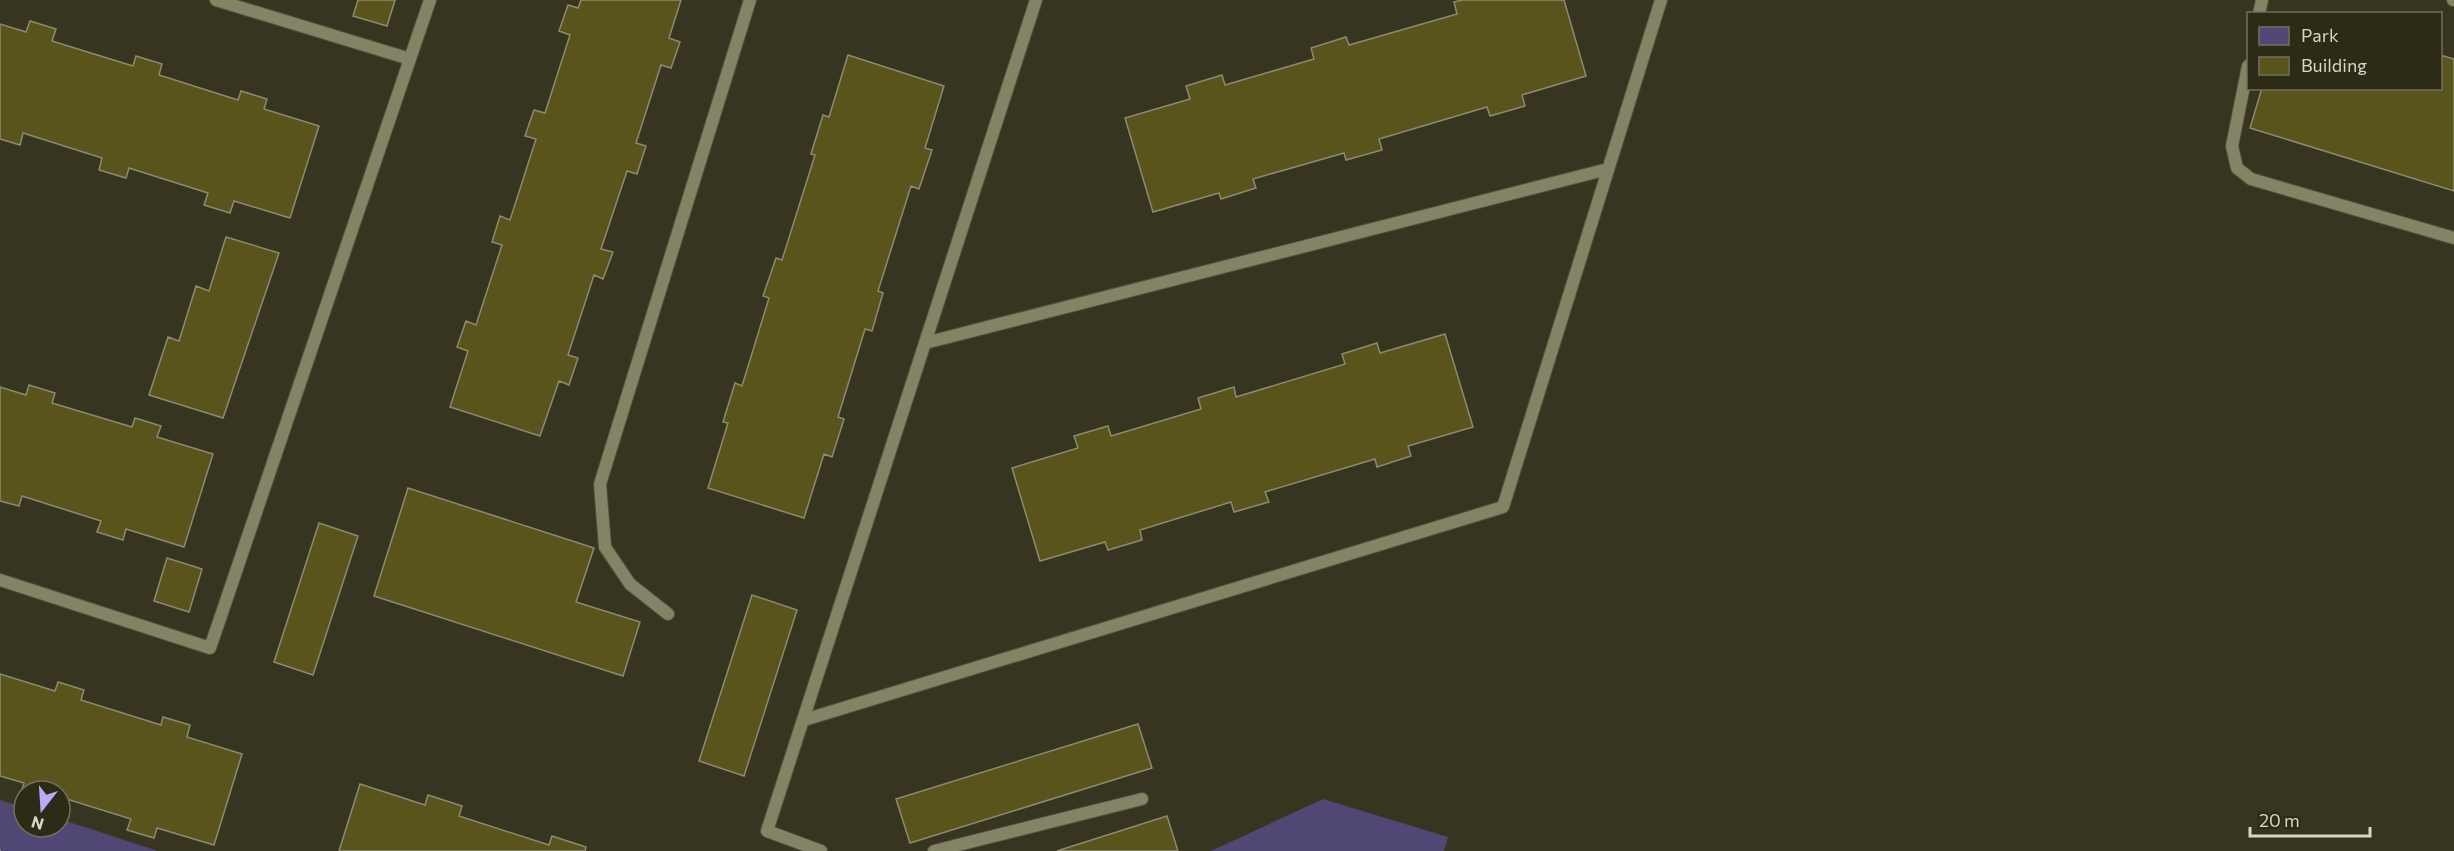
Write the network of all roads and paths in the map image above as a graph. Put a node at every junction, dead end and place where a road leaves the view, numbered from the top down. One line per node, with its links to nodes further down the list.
1 (216, 0): 6 (lane)
2 (430, 0): 6 (lane)
3 (750, 0): 12 (lane)
4 (1036, 0): 10 (lane)
5 (1661, 0): 8 (lane)
6 (410, 59): 11 (lane)
7 (2247, 71): 9 (lane)
8 (1608, 169): 10 (lane); 13 (lane)
9 (2454, 238)
10 (925, 343): 13 (lane)
11 (0, 580)
12 (668, 614)
13 (804, 720): 15 (lane)
14 (1142, 799): 16 (lane)
15 (821, 851)
16 (934, 851)

